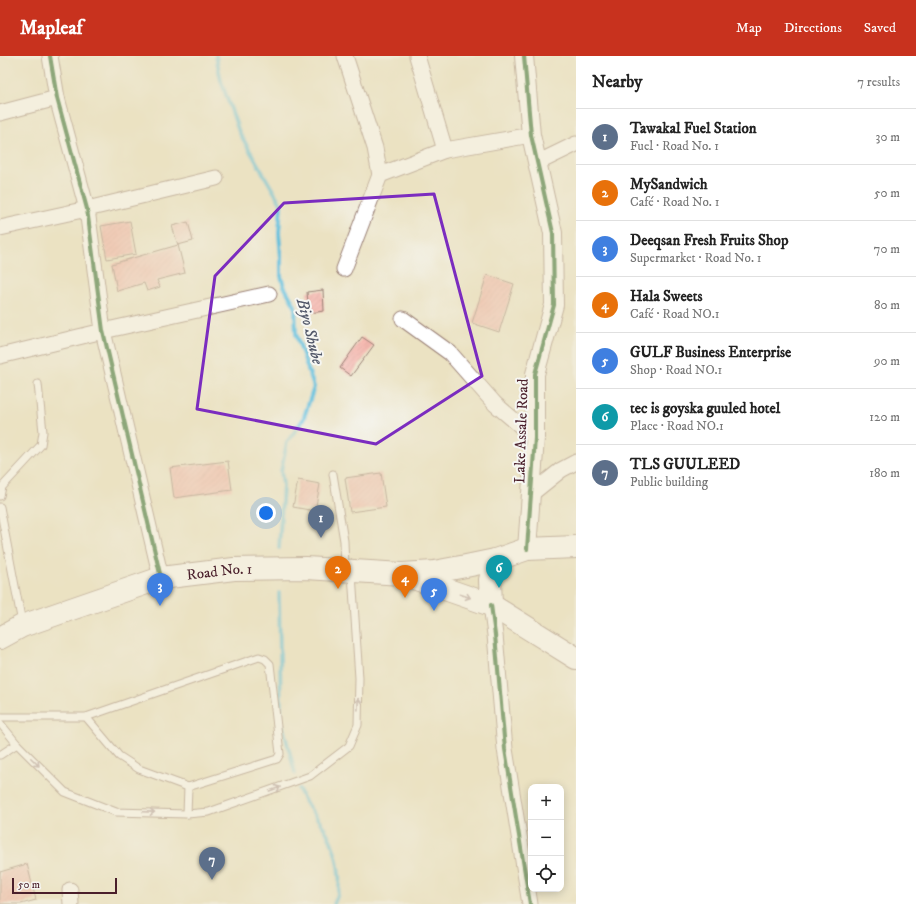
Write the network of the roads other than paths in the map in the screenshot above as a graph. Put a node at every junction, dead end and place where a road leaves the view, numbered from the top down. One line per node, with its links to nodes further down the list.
1 (50, 56): 5 (street)
2 (345, 56): 11 (street)
3 (417, 56): 9 (street)
4 (524, 56): 7 (street, Lake Assale Road)
5 (57, 98): 6 (street); 13 (street)
6 (0, 113)
7 (531, 135): 9 (street); 10 (street, Lake Assale Road)
8 (576, 144): 10 (street)
9 (446, 150): 11 (street)
10 (537, 163): 21 (street, Lake Assale Road)
11 (380, 175): 15 (street)
12 (216, 178): 13 (street)
13 (87, 209): 14 (street); 18 (street)
14 (0, 228)
15 (344, 269)
16 (269, 294): 18 (street)
17 (403, 319): 21 (street)
18 (103, 331): 19 (street); 33 (street)
19 (0, 356)
20 (38, 384): 24 (lane)
21 (535, 438): 25 (street, Lake Assale Road)
22 (576, 462): 25 (street)
23 (333, 474): 31 (lane)
24 (1, 486): 26 (lane)
25 (531, 494): 29 (street, Lake Assale Road)
26 (0, 496)
27 (0, 507): 35 (lane)
28 (576, 547): 29 (main road)
29 (526, 548): 30 (main road)
30 (495, 560): 32 (main road); 34 (main road)
31 (348, 571): 32 (main road, Road No. 1); 33 (main road, Road No. 1); 44 (lane, one-way to 31)
32 (402, 574): 34 (main road, one-way to 34)
33 (161, 578): 35 (main road, Road No. 1)
34 (491, 606): 37 (main road); 45 (street)
35 (22, 626): 36 (main road, Road No. 1)
36 (0, 638)
37 (576, 658)
38 (0, 717): 39 (lane)
39 (86, 717): 43 (lane); 43 (lane)
40 (0, 723): 41 (lane)
41 (17, 744): 42 (lane); 44 (lane, one-way to 44)
42 (0, 755)
43 (188, 787): 44 (lane)
44 (187, 814)
45 (530, 904)

